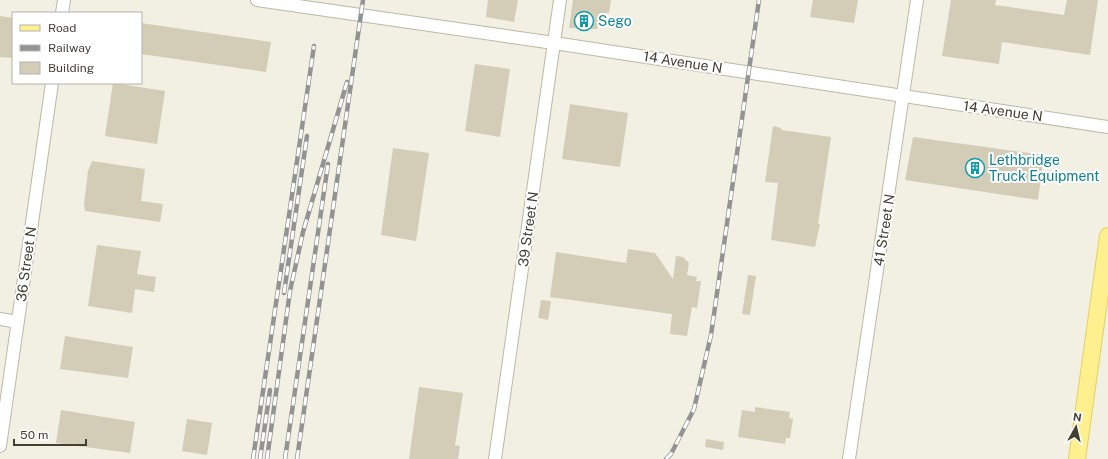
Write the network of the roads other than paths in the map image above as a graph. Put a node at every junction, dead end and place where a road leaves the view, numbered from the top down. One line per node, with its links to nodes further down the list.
1 (64, 0): 5 (street)
2 (258, 0): 6 (street, 14 Avenue N)
3 (560, 0): 6 (street, 39 Street N)
4 (917, 0): 8 (street, 41 Street N)
5 (62, 12)
6 (554, 43): 8 (street, 14 Avenue N); 14 (street, 39 Street N)
7 (52, 84): 12 (street, 36 Street N)
8 (904, 97): 9 (street, 14 Avenue N); 15 (street, 41 Street N)
9 (1108, 127)
10 (1108, 236): 16 (main road)
11 (0, 320): 12 (street)
12 (18, 322): 13 (street, 36 Street N)
13 (0, 446)
14 (495, 459)
15 (850, 459)
16 (1076, 459)

